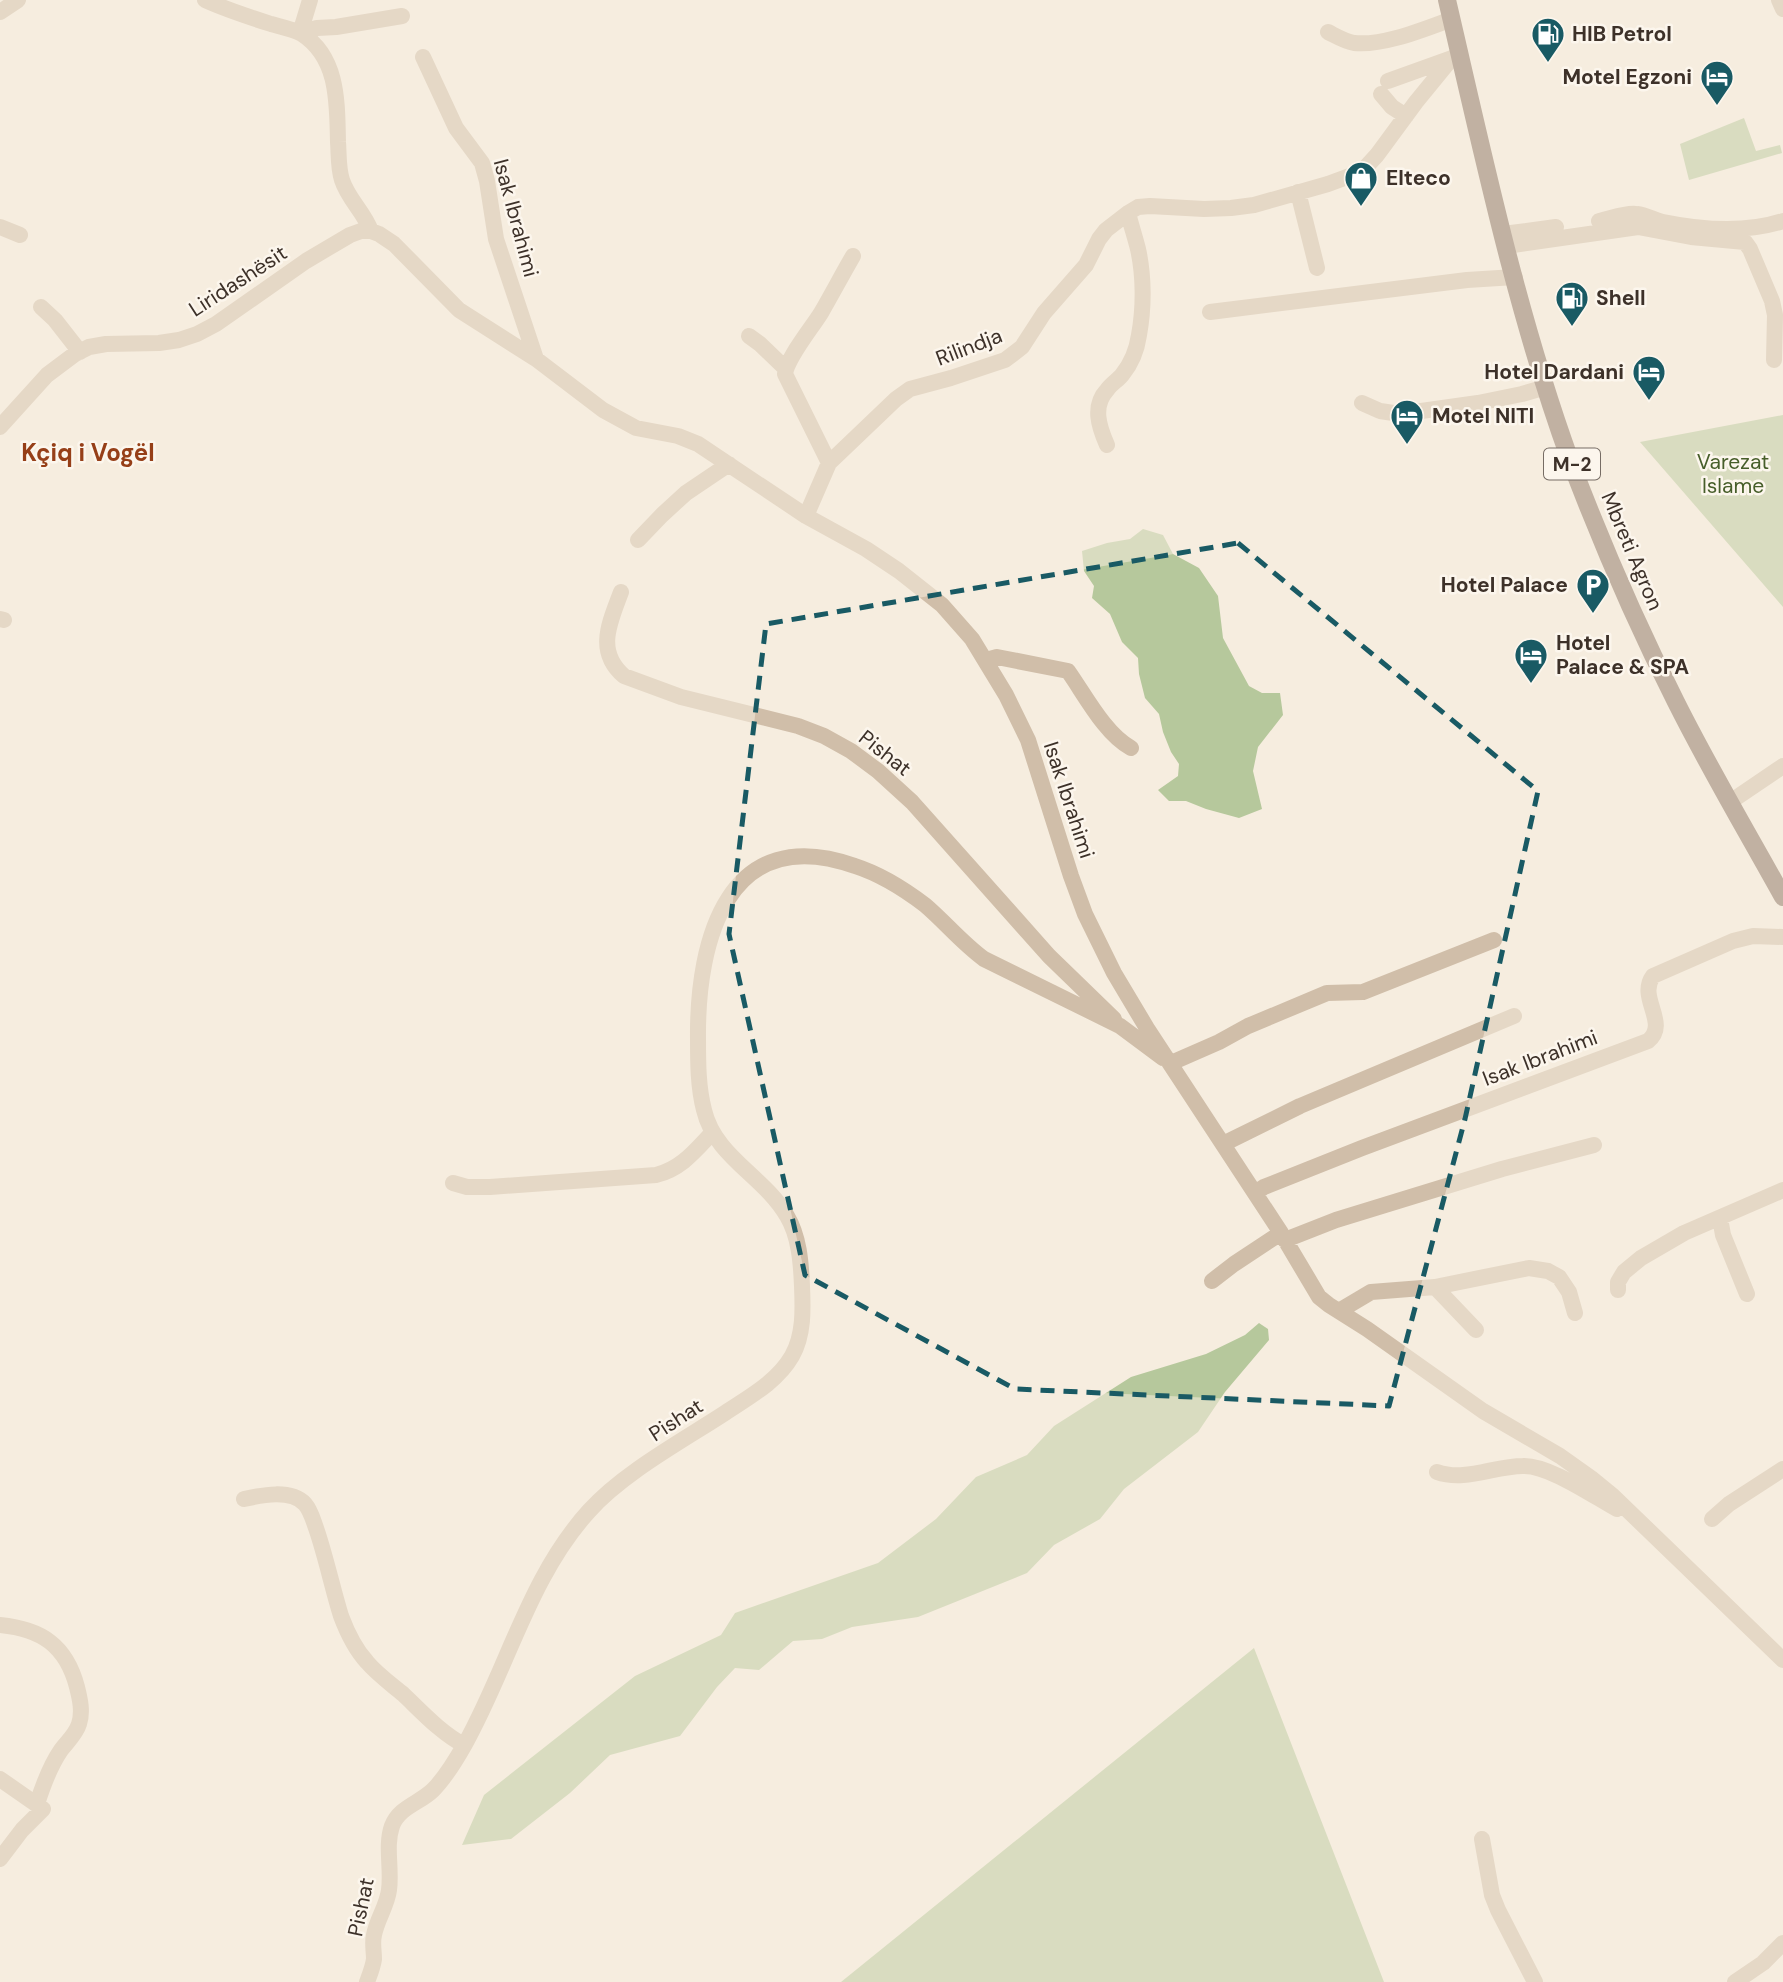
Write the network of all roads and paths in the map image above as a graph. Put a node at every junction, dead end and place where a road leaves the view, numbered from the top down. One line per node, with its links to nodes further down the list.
1 (18, 0): 7 (street)
2 (205, 0): 11 (street)
3 (310, 0): 11 (street)
4 (1447, 0): 9 (main road, Mbreti Agron / M-2)
5 (1779, 0): 6 (street)
6 (1783, 9)
7 (0, 12)
8 (402, 16): 11 (street)
9 (1452, 19): 10 (street); 12 (main road, Mbreti Agron / M-2)
10 (1328, 32)
11 (300, 33): 19 (street)
12 (1456, 55): 14 (street, Rilindja); 14 (street); 21 (main road, Mbreti Agron / M-2)
13 (423, 57): 29 (street, Isak Ibrahimi)
14 (1406, 116): 15 (street, Rilindja)
15 (1298, 192): 16 (street, Rilindja); 23 (street)
16 (1128, 213): 35 (street); 36 (street, Rilindja)
17 (1783, 221): 21 (street)
18 (0, 227): 20 (street)
19 (371, 231): 28 (street, Liridashësit); 29 (street, Isak Ibrahimi)
20 (20, 235)
21 (1505, 240): 24 (main road, Mbreti Agron / M-2); 30 (street)
22 (853, 256): 31 (street)
23 (1317, 268)
24 (1515, 277): 26 (street); 32 (main road, Mbreti Agron / M-2)
25 (41, 307): 28 (street)
26 (1210, 312)
27 (749, 336): 31 (street)
28 (79, 352): 34 (street, Liridashësit)
29 (536, 359): 37 (street, Isak Ibrahimi)
30 (1774, 360)
31 (786, 369): 36 (street)
32 (1546, 387): 33 (street); 44 (main road, Mbreti Agron / M-2)
33 (1362, 404)
34 (0, 427)
35 (1107, 445)
36 (829, 463): 38 (street, Rilindja)
37 (729, 464): 38 (street, Isak Ibrahimi); 39 (street)
38 (806, 516): 41 (street, Isak Ibrahimi)
39 (638, 540)
40 (621, 592): 49 (street, Pishat)
41 (986, 660): 42 (street); 50 (street, Isak Ibrahimi)
42 (1131, 748)
43 (1783, 766): 44 (street)
44 (1730, 802): 45 (main road, Mbreti Agron / M-2)
45 (1783, 897)
46 (1783, 937): 56 (street, Isak Ibrahimi)
47 (1494, 940): 50 (street)
48 (1514, 1016): 52 (street)
49 (1120, 1027): 50 (street, Pishat); 51 (street, Pishat)
50 (1171, 1063): 52 (street, Isak Ibrahimi)
51 (712, 1133): 54 (street); 73 (street, Pishat)
52 (1223, 1144): 56 (street, Isak Ibrahimi)
53 (1594, 1145): 58 (street)
54 (453, 1183)
55 (1783, 1190): 57 (street)
56 (1255, 1193): 58 (street, Isak Ibrahimi)
57 (1720, 1218): 61 (street); 62 (street)
58 (1283, 1236): 59 (street); 63 (street, Isak Ibrahimi)
59 (1212, 1281)
60 (1435, 1287): 63 (street); 64 (street); 65 (street)
61 (1618, 1290)
62 (1747, 1294)
63 (1339, 1311): 70 (street, Isak Ibrahimi)
64 (1575, 1313)
65 (1476, 1329)
66 (1783, 1469): 69 (street)
67 (1437, 1472): 70 (street, Isak Ibrahimi)
68 (244, 1499): 73 (street)
69 (1713, 1519)
70 (1638, 1520): 72 (street, Isak Ibrahimi)
71 (0, 1625): 75 (street)
72 (1783, 1660)
73 (464, 1745): 79 (street, Pishat)
74 (0, 1779): 75 (street)
75 (37, 1804): 77 (street)
76 (1482, 1839): 82 (street)
77 (0, 1858)
78 (1783, 1943): 83 (street)
79 (374, 1964): 80 (street, Pishat); 81 (street)
80 (367, 1982)
81 (379, 1982)
82 (1535, 1982)
83 (1735, 1982)

